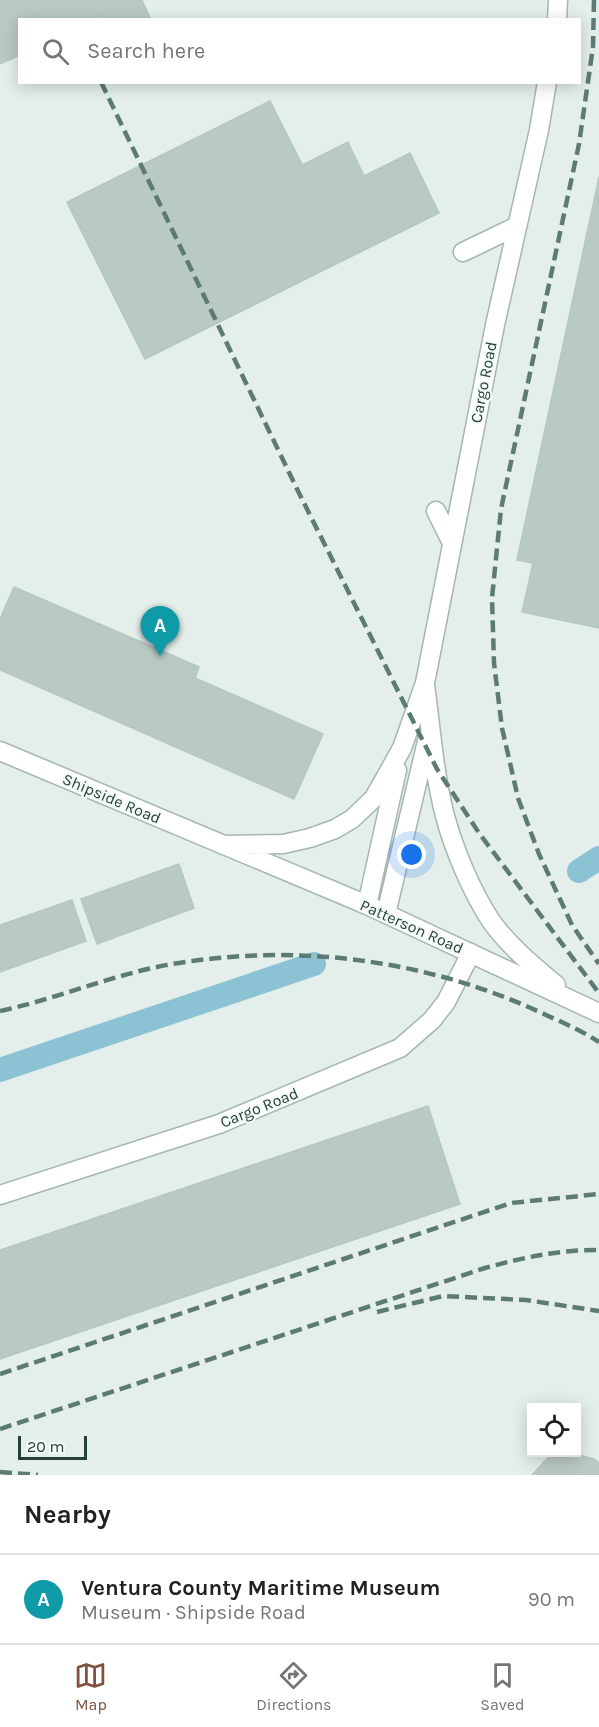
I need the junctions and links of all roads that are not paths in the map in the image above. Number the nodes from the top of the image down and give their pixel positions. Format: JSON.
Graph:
{"nodes":[{"id":1,"x":547,"y":84,"type":"edge"},
{"id":2,"x":517,"y":226,"type":"junction"},
{"id":3,"x":464,"y":252,"type":"dead end"},
{"id":4,"x":436,"y":511,"type":"dead end"},
{"id":5,"x":452,"y":543,"type":"junction"},
{"id":6,"x":425,"y":684,"type":"junction"},
{"id":7,"x":431,"y":725,"type":"junction"},
{"id":8,"x":402,"y":748,"type":"junction"},
{"id":9,"x":0,"y":751,"type":"edge"},
{"id":10,"x":223,"y":845,"type":"junction"},
{"id":11,"x":367,"y":905,"type":"junction"},
{"id":12,"x":386,"y":914,"type":"junction"},
{"id":13,"x":471,"y":953,"type":"junction"},
{"id":14,"x":576,"y":1003,"type":"junction"},
{"id":15,"x":599,"y":1012,"type":"edge"},
{"id":16,"x":0,"y":1195,"type":"edge"}],
"edges":[{"from":1,"to":2,"type":"street","name":"Cargo Road"},
{"from":2,"to":3,"type":"street"},
{"from":2,"to":5,"type":"street","name":"Cargo Road"},
{"from":4,"to":5,"type":"street"},
{"from":5,"to":6,"type":"street","name":"Cargo Road"},
{"from":6,"to":7,"type":"street","name":"Cargo Road"},
{"from":6,"to":8,"type":"street","name":"Cargo Road"},
{"from":7,"to":12,"type":"street"},
{"from":7,"to":14,"type":"street","name":"Cargo Road"},
{"from":8,"to":10,"type":"street","name":"Cargo Road"},
{"from":8,"to":11,"type":"street"},
{"from":9,"to":10,"type":"street","name":"Shipside Road"},
{"from":10,"to":11,"type":"street","name":"Patterson Road"},
{"from":11,"to":12,"type":"street","name":"Patterson Road"},
{"from":12,"to":13,"type":"street","name":"Patterson Road"},
{"from":13,"to":14,"type":"street","name":"Patterson Road"},
{"from":13,"to":16,"type":"street","name":"Cargo Road"},
{"from":14,"to":15,"type":"street","name":"Patterson Road"}]}
